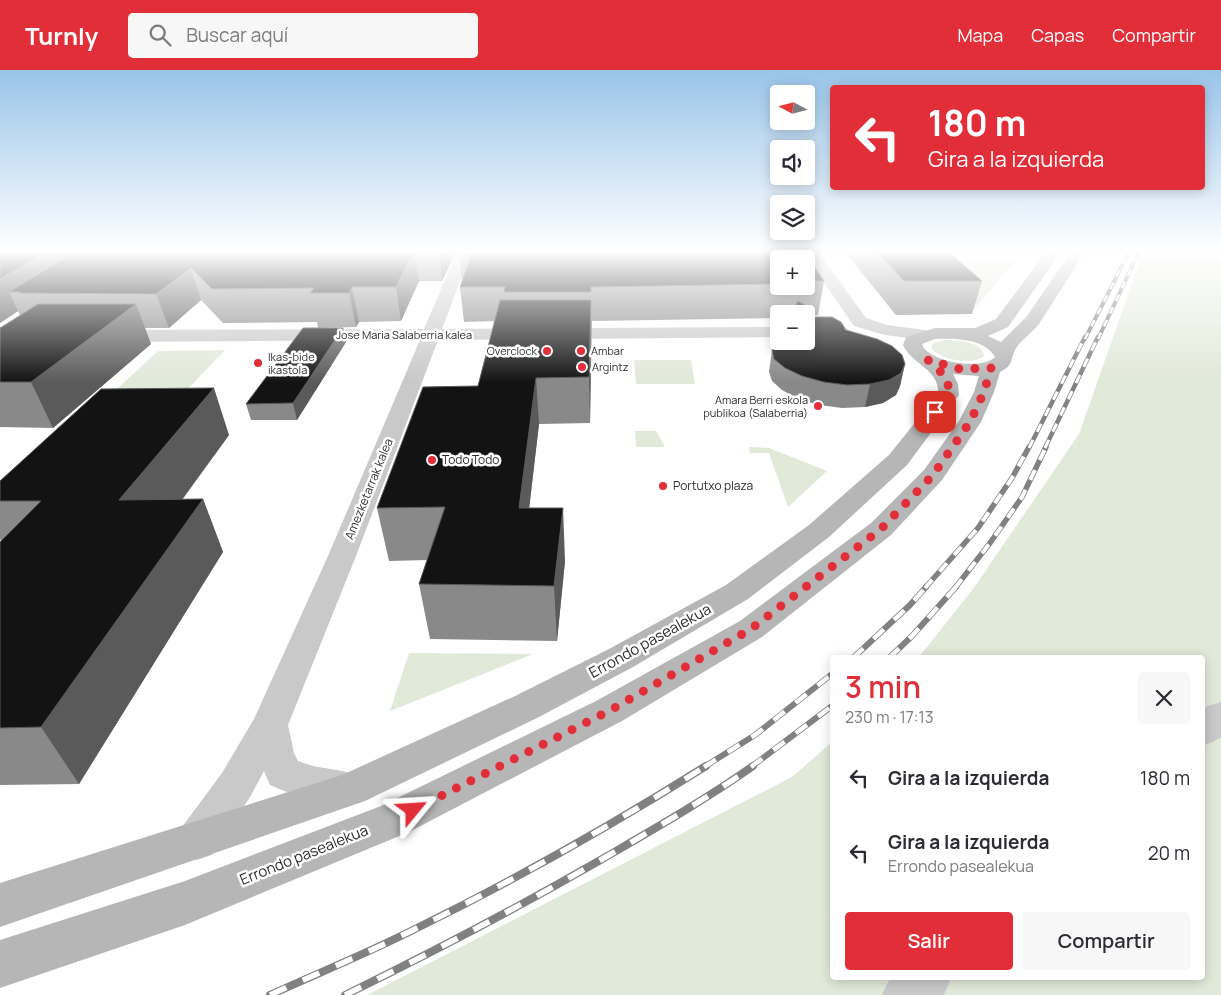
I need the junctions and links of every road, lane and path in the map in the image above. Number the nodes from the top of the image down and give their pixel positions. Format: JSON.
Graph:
{"nodes":[{"id":1,"x":447,"y":295,"type":"edge"},
{"id":2,"x":833,"y":295,"type":"edge"},
{"id":3,"x":1022,"y":295,"type":"edge"},
{"id":4,"x":1049,"y":295,"type":"edge"},
{"id":5,"x":770,"y":332,"type":"edge"},
{"id":6,"x":431,"y":334,"type":"junction"},
{"id":7,"x":965,"y":335,"type":"junction"},
{"id":8,"x":98,"y":336,"type":"edge"},
{"id":9,"x":925,"y":350,"type":"junction"},
{"id":10,"x":998,"y":362,"type":"junction"},
{"id":11,"x":1221,"y":716,"type":"edge"},
{"id":12,"x":270,"y":725,"type":"junction"},
{"id":13,"x":1205,"y":729,"type":"edge"},
{"id":14,"x":351,"y":789,"type":"junction"},
{"id":15,"x":197,"y":841,"type":"junction"},
{"id":16,"x":0,"y":904,"type":"edge"},
{"id":17,"x":0,"y":964,"type":"edge"},
{"id":18,"x":925,"y":980,"type":"edge"},
{"id":19,"x":908,"y":995,"type":"edge"}],
"edges":[{"from":1,"to":6,"type":"street","name":"Amezketarrak kalea"},
{"from":2,"to":9,"type":"street"},
{"from":3,"to":7,"type":"main road"},
{"from":4,"to":10,"type":"main road","name":"Errondo pasealekua"},
{"from":5,"to":6,"type":"street","name":"Jose Maria Salaberria kalea"},
{"from":6,"to":8,"type":"street","name":"Jose Maria Salaberria kalea"},
{"from":6,"to":12,"type":"street","name":"Amezketarrak kalea"},
{"from":7,"to":9,"type":"main road"},
{"from":7,"to":10,"type":"main road"},
{"from":9,"to":10,"type":"main road"},
{"from":9,"to":14,"type":"main road","name":"Errondo pasealekua"},
{"from":10,"to":17,"type":"main road","name":"Errondo pasealekua"},
{"from":11,"to":13,"type":"street"},
{"from":12,"to":14,"type":"street"},
{"from":12,"to":15,"type":"street","name":"Amezketarrak kalea"},
{"from":14,"to":15,"type":"main road","name":"Errondo pasealekua"},
{"from":15,"to":16,"type":"main road","name":"Errondo pasealekua"},
{"from":18,"to":19,"type":"street"}]}
